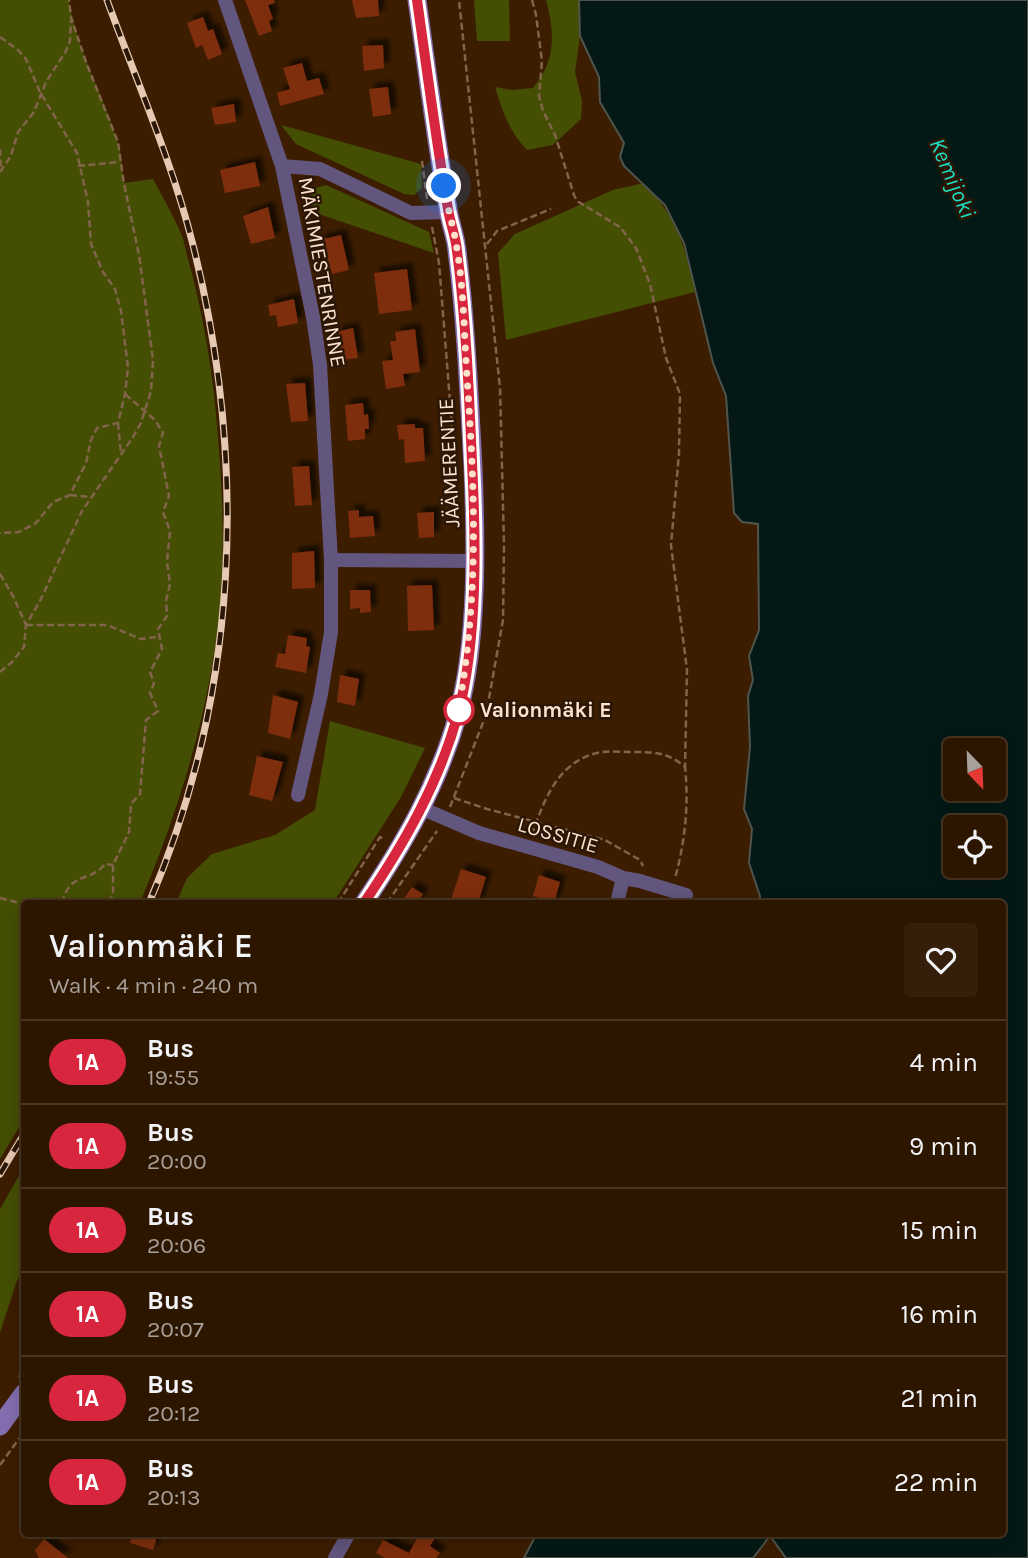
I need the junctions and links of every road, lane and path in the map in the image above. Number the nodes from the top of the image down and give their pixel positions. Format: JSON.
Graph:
{"nodes":[{"id":1,"x":69,"y":0,"type":"edge"},
{"id":2,"x":225,"y":0,"type":"edge"},
{"id":3,"x":416,"y":0,"type":"edge"},
{"id":4,"x":532,"y":0,"type":"edge"},
{"id":5,"x":71,"y":17,"type":"junction"},
{"id":6,"x":0,"y":37,"type":"edge"},
{"id":7,"x":40,"y":92,"type":"junction"},
{"id":8,"x":0,"y":149,"type":"edge"},
{"id":9,"x":421,"y":159,"type":"dead end"},
{"id":10,"x":121,"y":162,"type":"junction"},
{"id":11,"x":78,"y":166,"type":"junction"},
{"id":12,"x":282,"y":166,"type":"junction"},
{"id":13,"x":0,"y":172,"type":"edge"},
{"id":14,"x":551,"y":209,"type":"dead end"},
{"id":15,"x":439,"y":213,"type":"junction"},
{"id":16,"x":487,"y":244,"type":"dead end"},
{"id":17,"x":125,"y":394,"type":"junction"},
{"id":18,"x":144,"y":410,"type":"junction"},
{"id":19,"x":118,"y":423,"type":"junction"},
{"id":20,"x":453,"y":438,"type":"dead end"},
{"id":21,"x":121,"y":455,"type":"junction"},
{"id":22,"x":70,"y":495,"type":"junction"},
{"id":23,"x":91,"y":497,"type":"junction"},
{"id":24,"x":0,"y":533,"type":"edge"},
{"id":25,"x":331,"y":560,"type":"junction"},
{"id":26,"x":475,"y":561,"type":"junction"},
{"id":27,"x":0,"y":574,"type":"edge"},
{"id":28,"x":26,"y":625,"type":"junction"},
{"id":29,"x":158,"y":637,"type":"junction"},
{"id":30,"x":0,"y":672,"type":"edge"},
{"id":31,"x":685,"y":767,"type":"junction"},
{"id":32,"x":298,"y":795,"type":"dead end"},
{"id":33,"x":454,"y":798,"type":"dead end"},
{"id":34,"x":421,"y":808,"type":"junction"},
{"id":35,"x":536,"y":822,"type":"junction"},
{"id":36,"x":438,"y":829,"type":"dead end"},
{"id":37,"x":527,"y":848,"type":"junction"},
{"id":38,"x":113,"y":864,"type":"junction"},
{"id":39,"x":623,"y":878,"type":"junction"},
{"id":40,"x":640,"y":881,"type":"junction"},
{"id":41,"x":679,"y":892,"type":"joint"},
{"id":42,"x":0,"y":898,"type":"edge"},
{"id":43,"x":63,"y":900,"type":"edge"},
{"id":44,"x":110,"y":900,"type":"edge"},
{"id":45,"x":366,"y":900,"type":"edge"},
{"id":46,"x":389,"y":900,"type":"edge"},
{"id":47,"x":618,"y":900,"type":"edge"},
{"id":48,"x":21,"y":903,"type":"edge"},
{"id":49,"x":21,"y":1387,"type":"edge"},
{"id":50,"x":0,"y":1426,"type":"edge"},
{"id":51,"x":21,"y":1436,"type":"edge"},
{"id":52,"x":0,"y":1465,"type":"edge"},
{"id":53,"x":347,"y":1537,"type":"edge"},
{"id":54,"x":335,"y":1558,"type":"edge"}],
"edges":[{"from":1,"to":5,"type":"path"},
{"from":2,"to":12,"type":"street","name":"MÄKIMIESTENRINNE"},
{"from":3,"to":15,"type":"main road","name":"JÄÄMERENTIE"},
{"from":4,"to":31,"type":"path"},
{"from":5,"to":7,"type":"path"},
{"from":5,"to":10,"type":"path"},
{"from":6,"to":7,"type":"path"},
{"from":7,"to":11,"type":"path"},
{"from":7,"to":13,"type":"path"},
{"from":8,"to":13,"type":"path"},
{"from":9,"to":15,"type":"path"},
{"from":10,"to":11,"type":"path"},
{"from":10,"to":18,"type":"path"},
{"from":11,"to":17,"type":"path"},
{"from":12,"to":15,"type":"street"},
{"from":12,"to":25,"type":"street","name":"MÄKIMIESTENRINNE"},
{"from":14,"to":16,"type":"path"},
{"from":15,"to":20,"type":"path"},
{"from":15,"to":26,"type":"main road","name":"JÄÄMERENTIE"},
{"from":17,"to":18,"type":"path"},
{"from":17,"to":19,"type":"path"},
{"from":18,"to":21,"type":"path"},
{"from":18,"to":29,"type":"path"},
{"from":19,"to":21,"type":"path"},
{"from":19,"to":22,"type":"path"},
{"from":21,"to":23,"type":"path"},
{"from":22,"to":23,"type":"path"},
{"from":22,"to":24,"type":"path"},
{"from":23,"to":28,"type":"path"},
{"from":25,"to":26,"type":"street"},
{"from":25,"to":32,"type":"street","name":"MÄKIMIESTENRINNE"},
{"from":26,"to":34,"type":"main road","name":"JÄÄMERENTIE"},
{"from":27,"to":28,"type":"path"},
{"from":28,"to":29,"type":"path"},
{"from":28,"to":30,"type":"path"},
{"from":29,"to":38,"type":"path"},
{"from":31,"to":35,"type":"path"},
{"from":31,"to":41,"type":"path"},
{"from":33,"to":35,"type":"path"},
{"from":34,"to":37,"type":"street","name":"LOSSITIE"},
{"from":34,"to":45,"type":"main road","name":"JÄÄMERENTIE"},
{"from":35,"to":37,"type":"path"},
{"from":35,"to":40,"type":"path"},
{"from":36,"to":46,"type":"path"},
{"from":37,"to":39,"type":"street","name":"LOSSITIE"},
{"from":38,"to":43,"type":"path"},
{"from":38,"to":44,"type":"path"},
{"from":39,"to":40,"type":"street","name":"LOSSITIE"},
{"from":39,"to":47,"type":"street"},
{"from":40,"to":41,"type":"street","name":"LOSSITIE"},
{"from":42,"to":48,"type":"path"},
{"from":49,"to":50,"type":"main road"},
{"from":51,"to":52,"type":"path"},
{"from":53,"to":54,"type":"street"}]}
